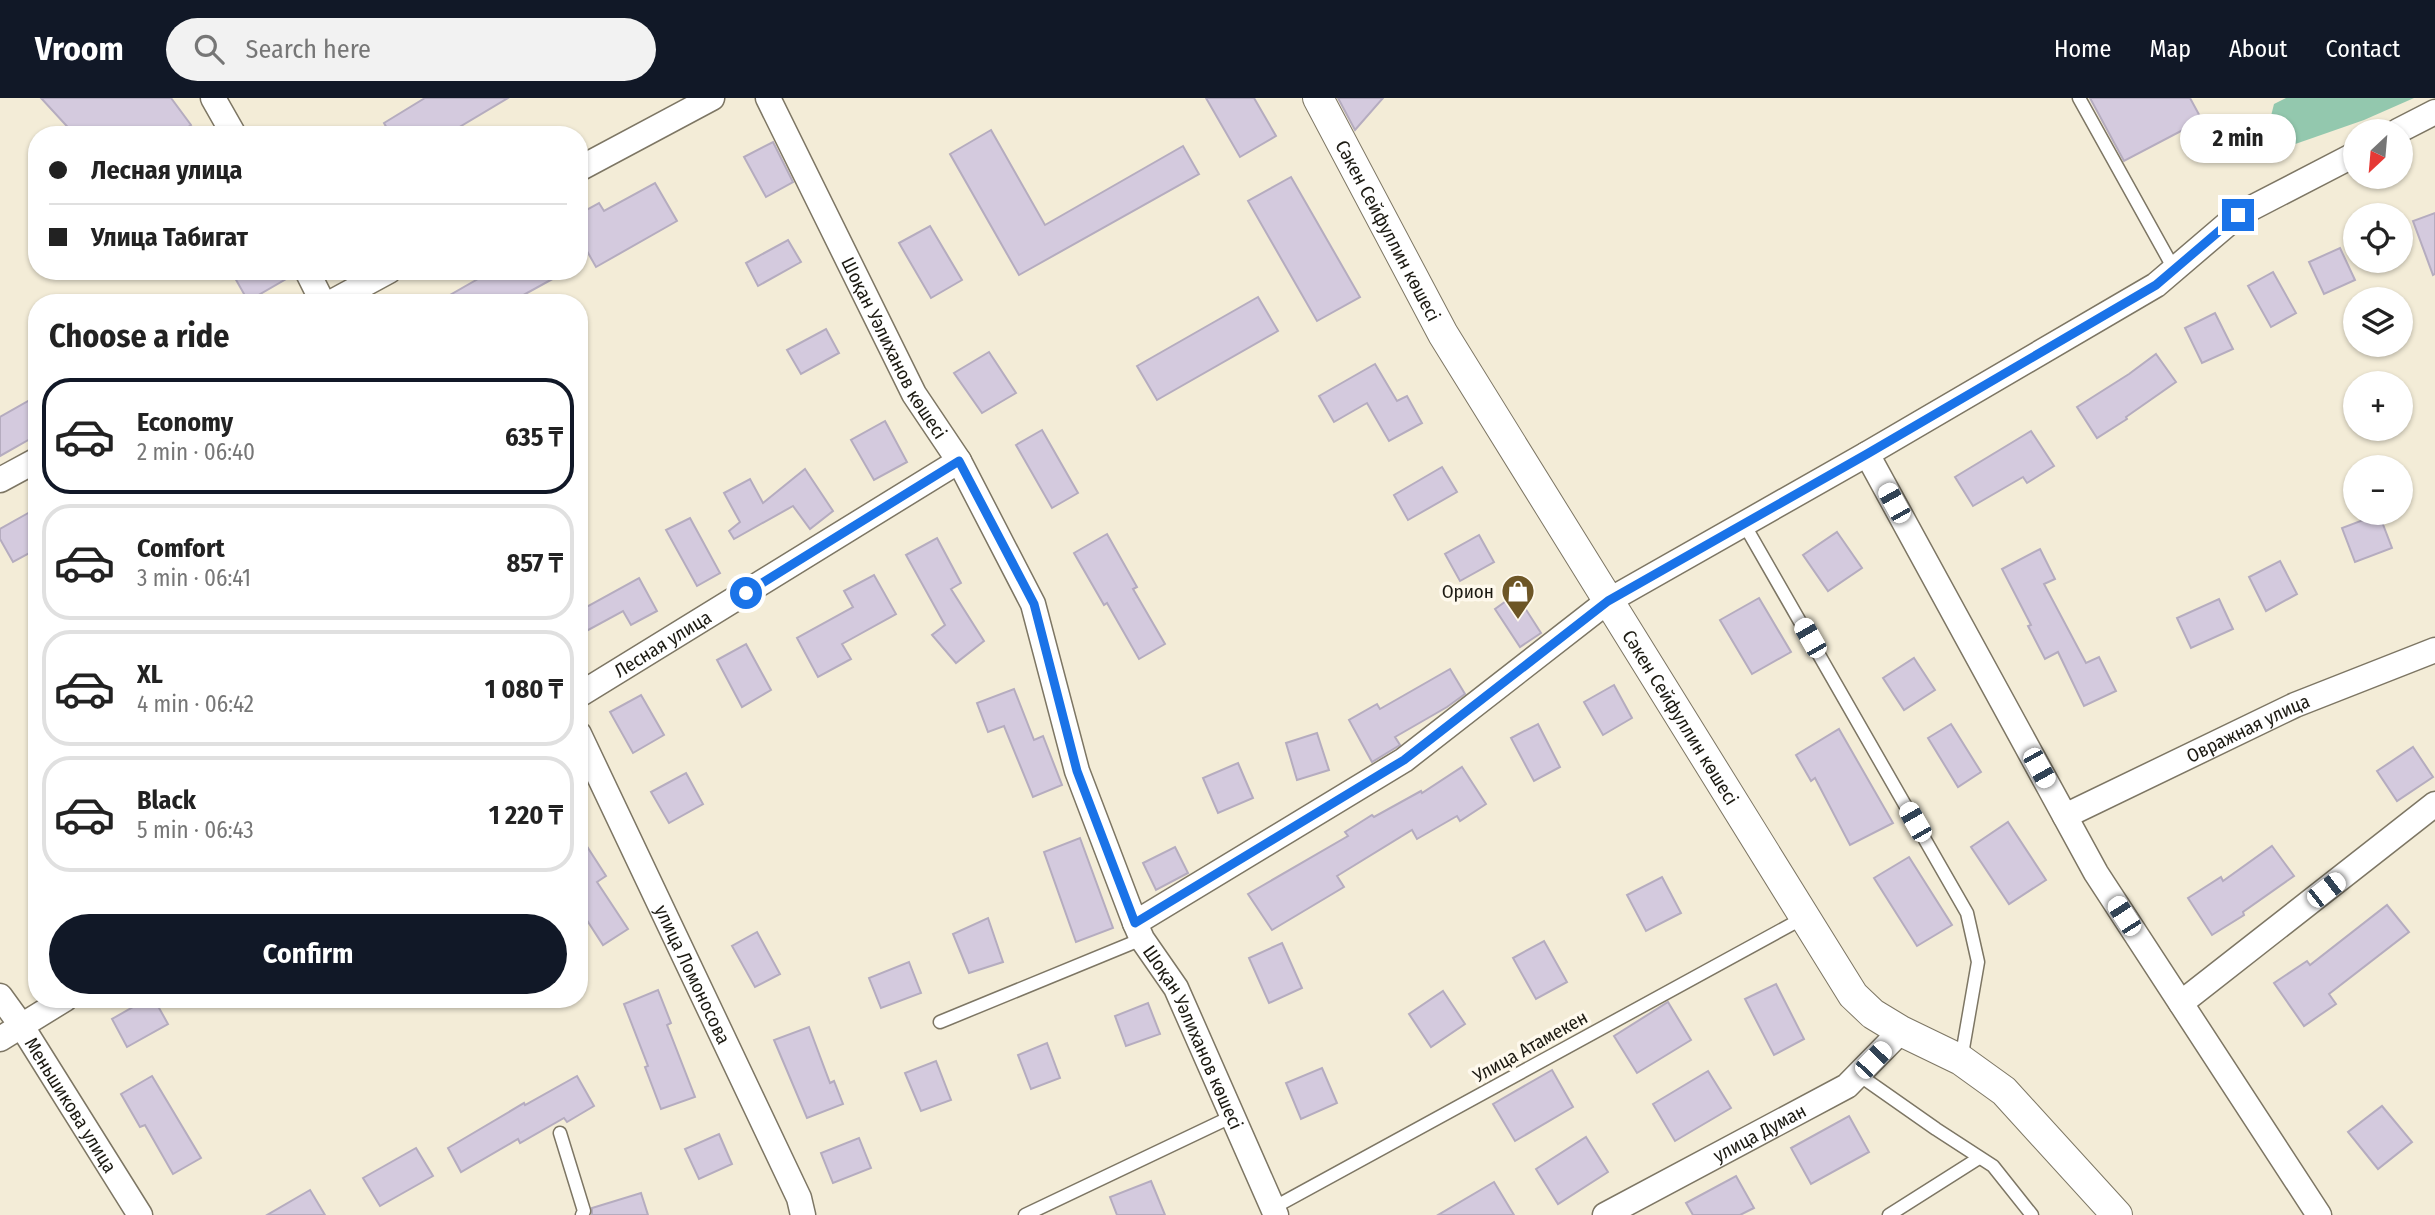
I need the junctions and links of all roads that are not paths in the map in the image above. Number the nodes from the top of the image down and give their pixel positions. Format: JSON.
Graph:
{"nodes":[{"id":1,"x":213,"y":98,"type":"edge"},
{"id":2,"x":712,"y":98,"type":"edge"},
{"id":3,"x":768,"y":98,"type":"edge"},
{"id":4,"x":1318,"y":98,"type":"edge"},
{"id":5,"x":2079,"y":98,"type":"edge"},
{"id":6,"x":2435,"y":112,"type":"edge"},
{"id":7,"x":2413,"y":123,"type":"edge"},
{"id":8,"x":229,"y":126,"type":"edge"},
{"id":9,"x":2343,"y":161,"type":"edge"},
{"id":10,"x":588,"y":164,"type":"edge"},
{"id":11,"x":2174,"y":269,"type":"junction"},
{"id":12,"x":372,"y":280,"type":"edge"},
{"id":13,"x":347,"y":294,"type":"edge"},
{"id":14,"x":1867,"y":454,"type":"junction"},
{"id":15,"x":959,"y":461,"type":"junction"},
{"id":16,"x":28,"y":465,"type":"edge"},
{"id":17,"x":0,"y":480,"type":"edge"},
{"id":18,"x":1744,"y":524,"type":"junction"},
{"id":19,"x":1608,"y":601,"type":"junction"},
{"id":20,"x":2435,"y":650,"type":"edge"},
{"id":21,"x":588,"y":689,"type":"edge"},
{"id":22,"x":588,"y":753,"type":"edge"},
{"id":23,"x":2435,"y":804,"type":"edge"},
{"id":24,"x":2065,"y":816,"type":"junction"},
{"id":25,"x":1805,"y":917,"type":"junction"},
{"id":26,"x":1138,"y":931,"type":"junction"},
{"id":27,"x":0,"y":996,"type":"edge"},
{"id":28,"x":2181,"y":1003,"type":"junction"},
{"id":29,"x":50,"y":1008,"type":"edge"},
{"id":30,"x":940,"y":1022,"type":"dead end"},
{"id":31,"x":21,"y":1025,"type":"junction"},
{"id":32,"x":1901,"y":1031,"type":"junction"},
{"id":33,"x":0,"y":1040,"type":"edge"},
{"id":34,"x":1961,"y":1060,"type":"junction"},
{"id":35,"x":1859,"y":1075,"type":"junction"},
{"id":36,"x":1233,"y":1116,"type":"junction"},
{"id":37,"x":560,"y":1133,"type":"dead end"},
{"id":38,"x":1979,"y":1158,"type":"junction"},
{"id":39,"x":2107,"y":1209,"type":"edge"},
{"id":40,"x":1275,"y":1212,"type":"edge"},
{"id":41,"x":140,"y":1215,"type":"edge"},
{"id":42,"x":582,"y":1215,"type":"edge"},
{"id":43,"x":803,"y":1215,"type":"edge"},
{"id":44,"x":1025,"y":1215,"type":"edge"},
{"id":45,"x":1605,"y":1215,"type":"edge"},
{"id":46,"x":1889,"y":1215,"type":"edge"},
{"id":47,"x":2032,"y":1215,"type":"edge"},
{"id":48,"x":2319,"y":1215,"type":"edge"}],
"edges":[{"from":1,"to":8,"type":"street"},
{"from":2,"to":10,"type":"street"},
{"from":3,"to":15,"type":"street","name":"Шоқан Уәлиханов көшесі"},
{"from":4,"to":19,"type":"street","name":"Сәкен Сейфуллин көшесі"},
{"from":5,"to":11,"type":"lane"},
{"from":6,"to":7,"type":"street"},
{"from":9,"to":11,"type":"street"},
{"from":11,"to":14,"type":"street"},
{"from":12,"to":13,"type":"street"},
{"from":14,"to":18,"type":"street"},
{"from":14,"to":24,"type":"street"},
{"from":15,"to":21,"type":"street","name":"Лесная улица"},
{"from":15,"to":26,"type":"street","name":"Шоқан Уәлиханов көшесі"},
{"from":16,"to":17,"type":"street"},
{"from":18,"to":19,"type":"street"},
{"from":18,"to":34,"type":"lane"},
{"from":19,"to":25,"type":"street","name":"Сәкен Сейфуллин көшесі"},
{"from":19,"to":26,"type":"street"},
{"from":20,"to":24,"type":"street","name":"Овражная улица"},
{"from":22,"to":43,"type":"street","name":"улица Ломоносова"},
{"from":23,"to":28,"type":"street"},
{"from":24,"to":28,"type":"street"},
{"from":25,"to":32,"type":"street","name":"Сәкен Сейфуллин көшесі"},
{"from":25,"to":40,"type":"lane","name":"Улица Атамекен"},
{"from":26,"to":30,"type":"lane"},
{"from":26,"to":36,"type":"street","name":"Шоқан Уәлиханов көшесі"},
{"from":27,"to":31,"type":"street","name":"Меньшикова улица"},
{"from":28,"to":48,"type":"street"},
{"from":29,"to":31,"type":"street"},
{"from":31,"to":33,"type":"street"},
{"from":31,"to":41,"type":"street","name":"Меньшикова улица"},
{"from":32,"to":34,"type":"street","name":"Сәкен Сейфуллин көшесі"},
{"from":32,"to":35,"type":"street","name":"улица Думан"},
{"from":34,"to":39,"type":"street","name":"Сәкен Сейфуллин көшесі"},
{"from":35,"to":38,"type":"lane"},
{"from":35,"to":45,"type":"street","name":"улица Думан"},
{"from":36,"to":40,"type":"street","name":"Шоқан Уәлиханов көшесі"},
{"from":36,"to":44,"type":"lane"},
{"from":37,"to":42,"type":"lane"},
{"from":38,"to":46,"type":"lane"},
{"from":38,"to":47,"type":"lane"}]}
